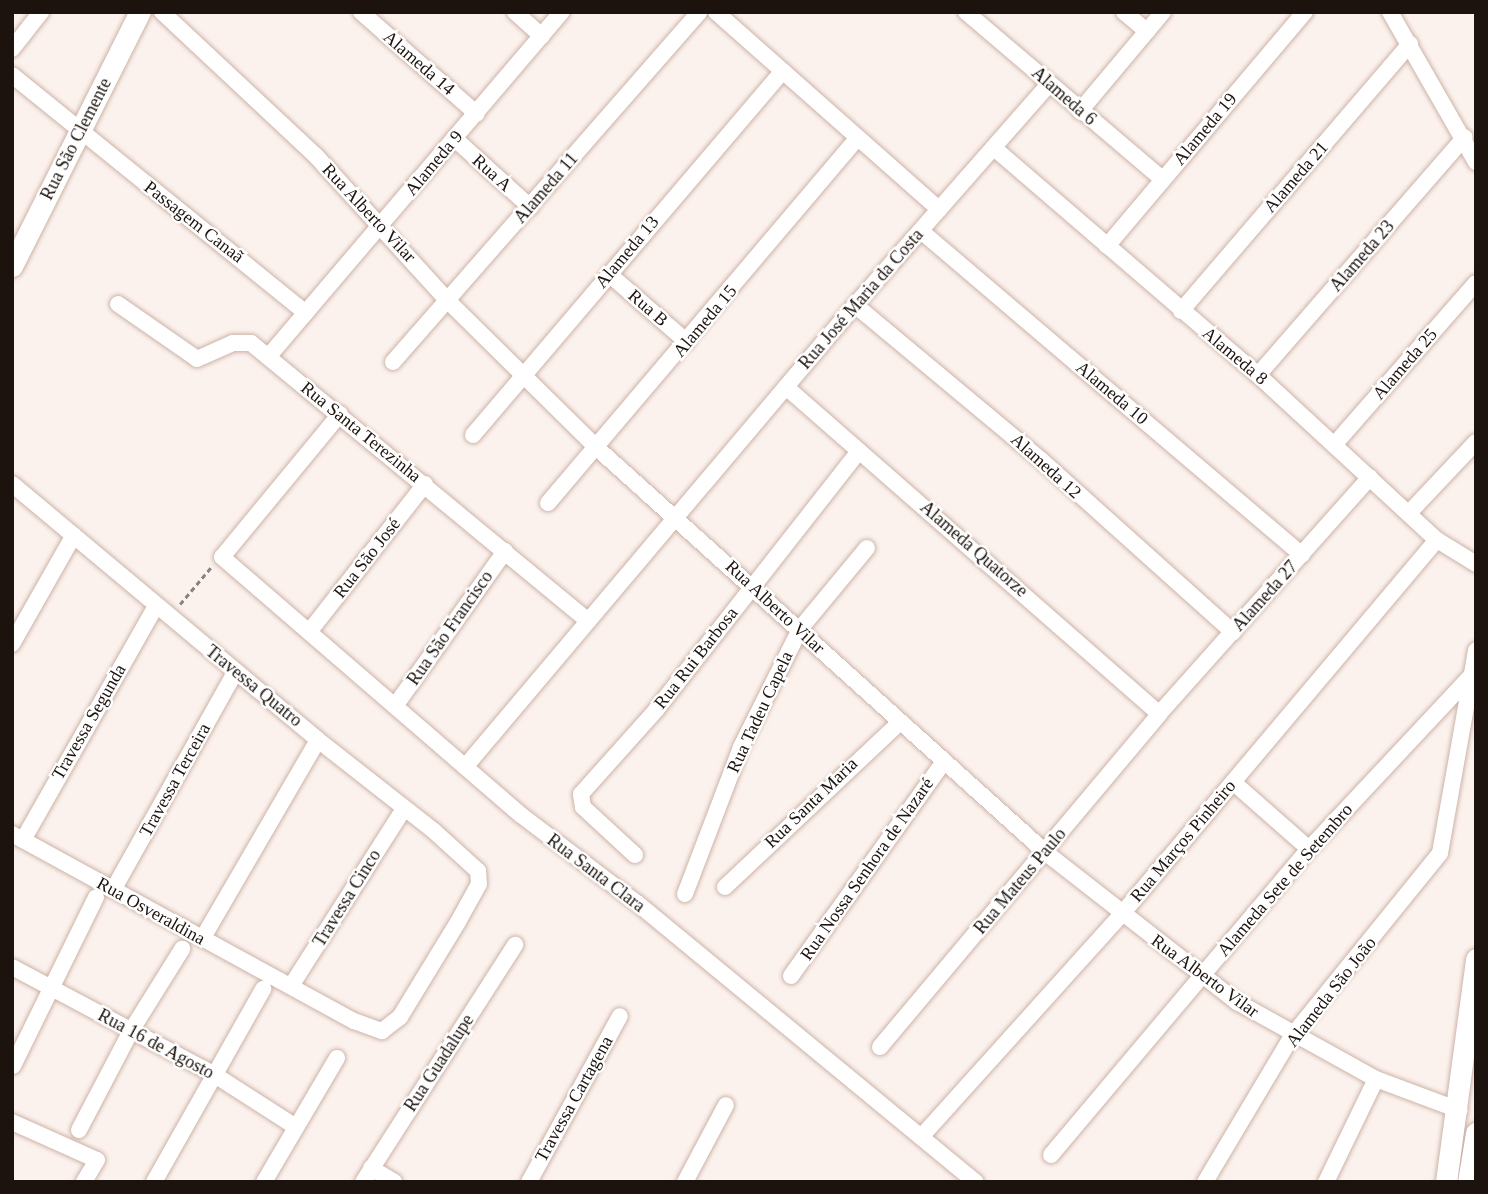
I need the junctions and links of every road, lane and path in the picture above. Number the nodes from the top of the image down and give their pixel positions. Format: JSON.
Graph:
{"nodes":[{"id":1,"x":41,"y":12,"type":"edge"},
{"id":2,"x":140,"y":12,"type":"edge"},
{"id":3,"x":162,"y":12,"type":"edge"},
{"id":4,"x":361,"y":12,"type":"edge"},
{"id":5,"x":515,"y":12,"type":"edge"},
{"id":6,"x":562,"y":12,"type":"edge"},
{"id":7,"x":699,"y":12,"type":"edge"},
{"id":8,"x":716,"y":12,"type":"edge"},
{"id":9,"x":966,"y":12,"type":"edge"},
{"id":10,"x":1124,"y":12,"type":"edge"},
{"id":11,"x":1164,"y":12,"type":"edge"},
{"id":12,"x":1305,"y":12,"type":"edge"},
{"id":13,"x":1390,"y":12,"type":"edge"},
{"id":14,"x":1146,"y":32,"type":"junction"},
{"id":15,"x":542,"y":36,"type":"junction"},
{"id":16,"x":1410,"y":44,"type":"junction"},
{"id":17,"x":12,"y":49,"type":"edge"},
{"id":18,"x":783,"y":71,"type":"junction"},
{"id":19,"x":12,"y":75,"type":"edge"},
{"id":20,"x":1049,"y":84,"type":"junction"},
{"id":21,"x":1080,"y":111,"type":"junction"},
{"id":22,"x":477,"y":114,"type":"junction"},
{"id":23,"x":80,"y":134,"type":"junction"},
{"id":24,"x":454,"y":138,"type":"junction"},
{"id":25,"x":858,"y":138,"type":"junction"},
{"id":26,"x":1465,"y":138,"type":"junction"},
{"id":27,"x":994,"y":148,"type":"junction"},
{"id":28,"x":1476,"y":162,"type":"edge"},
{"id":29,"x":1162,"y":179,"type":"junction"},
{"id":30,"x":530,"y":207,"type":"junction"},
{"id":31,"x":939,"y":209,"type":"junction"},
{"id":32,"x":382,"y":225,"type":"junction"},
{"id":33,"x":921,"y":231,"type":"junction"},
{"id":34,"x":1107,"y":246,"type":"junction"},
{"id":35,"x":12,"y":266,"type":"edge"},
{"id":36,"x":609,"y":274,"type":"junction"},
{"id":37,"x":1476,"y":283,"type":"edge"},
{"id":38,"x":446,"y":299,"type":"junction"},
{"id":39,"x":118,"y":304,"type":"dead end"},
{"id":40,"x":855,"y":304,"type":"junction"},
{"id":41,"x":1181,"y":311,"type":"junction"},
{"id":42,"x":306,"y":313,"type":"junction"},
{"id":43,"x":687,"y":342,"type":"junction"},
{"id":44,"x":268,"y":357,"type":"junction"},
{"id":45,"x":393,"y":362,"type":"dead end"},
{"id":46,"x":1258,"y":375,"type":"junction"},
{"id":47,"x":524,"y":377,"type":"junction"},
{"id":48,"x":786,"y":387,"type":"junction"},
{"id":49,"x":340,"y":414,"type":"junction"},
{"id":50,"x":473,"y":435,"type":"dead end"},
{"id":51,"x":1476,"y":442,"type":"edge"},
{"id":52,"x":1335,"y":445,"type":"junction"},
{"id":53,"x":597,"y":448,"type":"junction"},
{"id":54,"x":859,"y":451,"type":"junction"},
{"id":55,"x":1370,"y":477,"type":"junction"},
{"id":56,"x":12,"y":484,"type":"edge"},
{"id":57,"x":425,"y":484,"type":"junction"},
{"id":58,"x":548,"y":503,"type":"dead end"},
{"id":59,"x":1410,"y":512,"type":"junction"},
{"id":60,"x":675,"y":516,"type":"junction"},
{"id":61,"x":74,"y":535,"type":"junction"},
{"id":62,"x":1437,"y":540,"type":"junction"},
{"id":63,"x":867,"y":548,"type":"dead end"},
{"id":64,"x":505,"y":551,"type":"junction"},
{"id":65,"x":1303,"y":555,"type":"junction"},
{"id":66,"x":222,"y":557,"type":"junction"},
{"id":67,"x":1476,"y":564,"type":"edge"},
{"id":68,"x":752,"y":585,"type":"junction"},
{"id":69,"x":156,"y":606,"type":"junction"},
{"id":70,"x":170,"y":617,"type":"junction"},
{"id":71,"x":588,"y":621,"type":"junction"},
{"id":72,"x":800,"y":629,"type":"junction"},
{"id":73,"x":309,"y":632,"type":"junction"},
{"id":74,"x":1233,"y":632,"type":"junction"},
{"id":75,"x":12,"y":644,"type":"edge"},
{"id":76,"x":1476,"y":650,"type":"edge"},
{"id":77,"x":236,"y":671,"type":"junction"},
{"id":78,"x":1472,"y":675,"type":"junction"},
{"id":79,"x":395,"y":706,"type":"junction"},
{"id":80,"x":1159,"y":714,"type":"junction"},
{"id":81,"x":900,"y":722,"type":"junction"},
{"id":82,"x":318,"y":740,"type":"junction"},
{"id":83,"x":943,"y":763,"type":"junction"},
{"id":84,"x":465,"y":767,"type":"junction"},
{"id":85,"x":1233,"y":782,"type":"junction"},
{"id":86,"x":403,"y":810,"type":"junction"},
{"id":87,"x":18,"y":837,"type":"edge"},
{"id":88,"x":1309,"y":849,"type":"junction"},
{"id":89,"x":1045,"y":852,"type":"junction"},
{"id":90,"x":635,"y":855,"type":"dead end"},
{"id":91,"x":725,"y":887,"type":"dead end"},
{"id":92,"x":113,"y":890,"type":"junction"},
{"id":93,"x":685,"y":894,"type":"dead end"},
{"id":94,"x":96,"y":897,"type":"dead end"},
{"id":95,"x":1121,"y":915,"type":"junction"},
{"id":96,"x":202,"y":939,"type":"junction"},
{"id":97,"x":515,"y":945,"type":"dead end"},
{"id":98,"x":183,"y":949,"type":"dead end"},
{"id":99,"x":1476,"y":960,"type":"edge"},
{"id":100,"x":12,"y":967,"type":"edge"},
{"id":101,"x":1201,"y":975,"type":"junction"},
{"id":102,"x":791,"y":976,"type":"dead end"},
{"id":103,"x":291,"y":986,"type":"junction"},
{"id":104,"x":51,"y":988,"type":"junction"},
{"id":105,"x":263,"y":989,"type":"dead end"},
{"id":106,"x":620,"y":1016,"type":"dead end"},
{"id":107,"x":131,"y":1031,"type":"junction"},
{"id":108,"x":1292,"y":1036,"type":"junction"},
{"id":109,"x":880,"y":1047,"type":"dead end"},
{"id":110,"x":337,"y":1058,"type":"dead end"},
{"id":111,"x":13,"y":1066,"type":"edge"},
{"id":112,"x":215,"y":1075,"type":"junction"},
{"id":113,"x":1376,"y":1079,"type":"junction"},
{"id":114,"x":726,"y":1105,"type":"dead end"},
{"id":115,"x":1459,"y":1110,"type":"junction"},
{"id":116,"x":12,"y":1122,"type":"edge"},
{"id":117,"x":296,"y":1127,"type":"junction"},
{"id":118,"x":79,"y":1130,"type":"dead end"},
{"id":119,"x":1476,"y":1133,"type":"edge"},
{"id":120,"x":922,"y":1138,"type":"junction"},
{"id":121,"x":1051,"y":1154,"type":"dead end"},
{"id":122,"x":367,"y":1175,"type":"edge"},
{"id":123,"x":84,"y":1182,"type":"edge"},
{"id":124,"x":154,"y":1182,"type":"edge"},
{"id":125,"x":264,"y":1182,"type":"edge"},
{"id":126,"x":394,"y":1182,"type":"edge"},
{"id":127,"x":529,"y":1182,"type":"edge"},
{"id":128,"x":685,"y":1182,"type":"edge"},
{"id":129,"x":976,"y":1182,"type":"edge"},
{"id":130,"x":1205,"y":1182,"type":"edge"},
{"id":131,"x":1326,"y":1182,"type":"edge"},
{"id":132,"x":1447,"y":1182,"type":"edge"},
{"id":133,"x":1468,"y":1182,"type":"edge"}],
"edges":[{"from":1,"to":17,"type":"street"},
{"from":2,"to":23,"type":"main road","name":"Rua São Clemente"},
{"from":3,"to":32,"type":"street","name":"Rua Alberto Vilar"},
{"from":4,"to":22,"type":"street","name":"Alameda 14"},
{"from":5,"to":15,"type":"street"},
{"from":6,"to":15,"type":"street","name":"Alameda 9"},
{"from":7,"to":30,"type":"street","name":"Alameda 11"},
{"from":8,"to":18,"type":"street"},
{"from":9,"to":20,"type":"street","name":"Alameda 6"},
{"from":10,"to":14,"type":"street"},
{"from":11,"to":14,"type":"street"},
{"from":12,"to":29,"type":"street","name":"Alameda 19"},
{"from":13,"to":16,"type":"street"},
{"from":14,"to":21,"type":"street"},
{"from":15,"to":22,"type":"street","name":"Alameda 9"},
{"from":16,"to":26,"type":"street"},
{"from":16,"to":41,"type":"street","name":"Alameda 21"},
{"from":18,"to":25,"type":"street"},
{"from":18,"to":36,"type":"street","name":"Alameda 13"},
{"from":19,"to":23,"type":"street","name":"Passagem Canaã"},
{"from":20,"to":21,"type":"street","name":"Alameda 6"},
{"from":20,"to":27,"type":"street","name":"Rua José Maria da Costa"},
{"from":21,"to":29,"type":"street","name":"Alameda 6"},
{"from":22,"to":24,"type":"street","name":"Alameda 9"},
{"from":23,"to":35,"type":"main road","name":"Rua São Clemente"},
{"from":23,"to":42,"type":"street","name":"Passagem Canaã"},
{"from":24,"to":30,"type":"street","name":"Rua A"},
{"from":24,"to":32,"type":"street","name":"Alameda 9"},
{"from":25,"to":31,"type":"street"},
{"from":25,"to":43,"type":"street","name":"Alameda 15"},
{"from":26,"to":28,"type":"street"},
{"from":26,"to":46,"type":"street","name":"Alameda 23"},
{"from":27,"to":31,"type":"street","name":"Rua José Maria da Costa"},
{"from":27,"to":34,"type":"street","name":"Alameda 8"},
{"from":29,"to":34,"type":"street","name":"Alameda 19"},
{"from":30,"to":38,"type":"street","name":"Alameda 11"},
{"from":31,"to":33,"type":"street","name":"Rua José Maria da Costa"},
{"from":32,"to":38,"type":"street","name":"Rua Alberto Vilar"},
{"from":32,"to":42,"type":"street","name":"Alameda 9"},
{"from":33,"to":40,"type":"street","name":"Rua José Maria da Costa"},
{"from":33,"to":65,"type":"street","name":"Alameda 10"},
{"from":34,"to":41,"type":"street","name":"Alameda 8"},
{"from":36,"to":43,"type":"street","name":"Rua B"},
{"from":36,"to":47,"type":"street","name":"Alameda 13"},
{"from":37,"to":52,"type":"street","name":"Alameda 25"},
{"from":38,"to":45,"type":"street","name":"Alameda 11"},
{"from":38,"to":47,"type":"street","name":"Rua Alberto Vilar"},
{"from":39,"to":44,"type":"street","name":"Rua Santa Terezinha"},
{"from":40,"to":48,"type":"street","name":"Rua José Maria da Costa"},
{"from":40,"to":74,"type":"street","name":"Alameda 12"},
{"from":41,"to":46,"type":"street","name":"Alameda 8"},
{"from":42,"to":44,"type":"street","name":"Alameda 9"},
{"from":43,"to":53,"type":"street","name":"Alameda 15"},
{"from":44,"to":49,"type":"street","name":"Rua Santa Terezinha"},
{"from":46,"to":52,"type":"street","name":"Alameda 8"},
{"from":47,"to":50,"type":"street","name":"Alameda 13"},
{"from":47,"to":53,"type":"street","name":"Rua Alberto Vilar"},
{"from":48,"to":54,"type":"street","name":"Alameda Quatorze"},
{"from":48,"to":60,"type":"street","name":"Rua José Maria da Costa"},
{"from":49,"to":57,"type":"street","name":"Rua Santa Terezinha"},
{"from":49,"to":66,"type":"street"},
{"from":51,"to":59,"type":"street"},
{"from":52,"to":55,"type":"street","name":"Alameda 8"},
{"from":53,"to":58,"type":"street","name":"Alameda 15"},
{"from":53,"to":60,"type":"street","name":"Rua Alberto Vilar"},
{"from":54,"to":68,"type":"street","name":"Rua Rui Barbosa"},
{"from":54,"to":80,"type":"street","name":"Alameda Quatorze"},
{"from":55,"to":59,"type":"street","name":"Alameda 8"},
{"from":55,"to":65,"type":"street","name":"Alameda 27"},
{"from":56,"to":61,"type":"street","name":"Travessa Quatro"},
{"from":57,"to":64,"type":"street","name":"Rua Santa Terezinha"},
{"from":57,"to":73,"type":"street","name":"Rua São José"},
{"from":59,"to":62,"type":"street","name":"Alameda 8"},
{"from":60,"to":68,"type":"street","name":"Rua Alberto Vilar"},
{"from":60,"to":71,"type":"street"},
{"from":61,"to":69,"type":"street","name":"Travessa Quatro"},
{"from":61,"to":75,"type":"street"},
{"from":62,"to":67,"type":"street","name":"Alameda 8"},
{"from":62,"to":85,"type":"street","name":"Rua Marços Pinheiro"},
{"from":63,"to":72,"type":"street","name":"Rua Tadeu Capela"},
{"from":64,"to":71,"type":"street","name":"Rua Santa Terezinha"},
{"from":64,"to":79,"type":"street","name":"Rua São Francisco"},
{"from":65,"to":74,"type":"street","name":"Alameda 27"},
{"from":66,"to":70,"type":"path"},
{"from":66,"to":73,"type":"street","name":"Rua Santa Clara"},
{"from":68,"to":72,"type":"street","name":"Rua Alberto Vilar"},
{"from":68,"to":90,"type":"street","name":"Rua Rui Barbosa"},
{"from":69,"to":70,"type":"street","name":"Travessa Quatro"},
{"from":69,"to":87,"type":"street","name":"Travessa Segunda"},
{"from":70,"to":77,"type":"street","name":"Travessa Quatro"},
{"from":71,"to":84,"type":"street"},
{"from":72,"to":81,"type":"street","name":"Rua Alberto Vilar"},
{"from":72,"to":93,"type":"street","name":"Rua Tadeu Capela"},
{"from":73,"to":79,"type":"street","name":"Rua Santa Clara"},
{"from":74,"to":80,"type":"street","name":"Alameda 27"},
{"from":76,"to":78,"type":"street","name":"Alameda São João"},
{"from":77,"to":82,"type":"street","name":"Travessa Quatro"},
{"from":77,"to":92,"type":"street","name":"Travessa Terceira"},
{"from":78,"to":88,"type":"street","name":"Alameda Sete de Setembro"},
{"from":78,"to":108,"type":"street","name":"Alameda São João"},
{"from":79,"to":84,"type":"street","name":"Rua Santa Clara"},
{"from":80,"to":89,"type":"street","name":"Rua Mateus Paulo"},
{"from":81,"to":83,"type":"street","name":"Rua Alberto Vilar"},
{"from":81,"to":91,"type":"street","name":"Rua Santa Maria"},
{"from":82,"to":86,"type":"street"},
{"from":82,"to":96,"type":"street","name":"Travessa Quatro"},
{"from":83,"to":89,"type":"street","name":"Rua Alberto Vilar"},
{"from":83,"to":102,"type":"street","name":"Rua Nossa Senhora de Nazaré"},
{"from":84,"to":120,"type":"street","name":"Rua Santa Clara"},
{"from":85,"to":88,"type":"street"},
{"from":85,"to":95,"type":"street","name":"Rua Marços Pinheiro"},
{"from":86,"to":103,"type":"street","name":"Travessa Cinco"},
{"from":86,"to":103,"type":"street","name":"Rua Osveraldina"},
{"from":87,"to":92,"type":"street","name":"Rua Osveraldina"},
{"from":88,"to":101,"type":"street","name":"Alameda Sete de Setembro"},
{"from":89,"to":95,"type":"street","name":"Rua Alberto Vilar"},
{"from":89,"to":109,"type":"street","name":"Rua Mateus Paulo"},
{"from":92,"to":96,"type":"street","name":"Rua Osveraldina"},
{"from":94,"to":104,"type":"street"},
{"from":95,"to":101,"type":"street","name":"Rua Alberto Vilar"},
{"from":95,"to":120,"type":"street","name":"Rua Marços Pinheiro"},
{"from":96,"to":103,"type":"street","name":"Rua Osveraldina"},
{"from":97,"to":122,"type":"street","name":"Rua Guadalupe"},
{"from":98,"to":107,"type":"street"},
{"from":99,"to":115,"type":"main road"},
{"from":100,"to":104,"type":"street","name":"Rua 16 de Agosto"},
{"from":101,"to":108,"type":"street","name":"Rua Alberto Vilar"},
{"from":101,"to":121,"type":"street","name":"Alameda Sete de Setembro"},
{"from":104,"to":107,"type":"street","name":"Rua 16 de Agosto"},
{"from":104,"to":111,"type":"street"},
{"from":105,"to":112,"type":"street"},
{"from":106,"to":127,"type":"street","name":"Travessa Cartagena"},
{"from":107,"to":112,"type":"street","name":"Rua 16 de Agosto"},
{"from":107,"to":118,"type":"street"},
{"from":108,"to":113,"type":"street","name":"Rua Alberto Vilar"},
{"from":108,"to":130,"type":"street","name":"Alameda São João"},
{"from":110,"to":117,"type":"street"},
{"from":112,"to":117,"type":"street","name":"Rua 16 de Agosto"},
{"from":112,"to":124,"type":"street"},
{"from":113,"to":115,"type":"street","name":"Rua Alberto Vilar"},
{"from":113,"to":131,"type":"street"},
{"from":114,"to":128,"type":"street"},
{"from":115,"to":132,"type":"main road"},
{"from":116,"to":123,"type":"street"},
{"from":117,"to":125,"type":"street"},
{"from":119,"to":133,"type":"main road"},
{"from":120,"to":129,"type":"street","name":"Rua Santa Clara"},
{"from":122,"to":126,"type":"street"}]}
